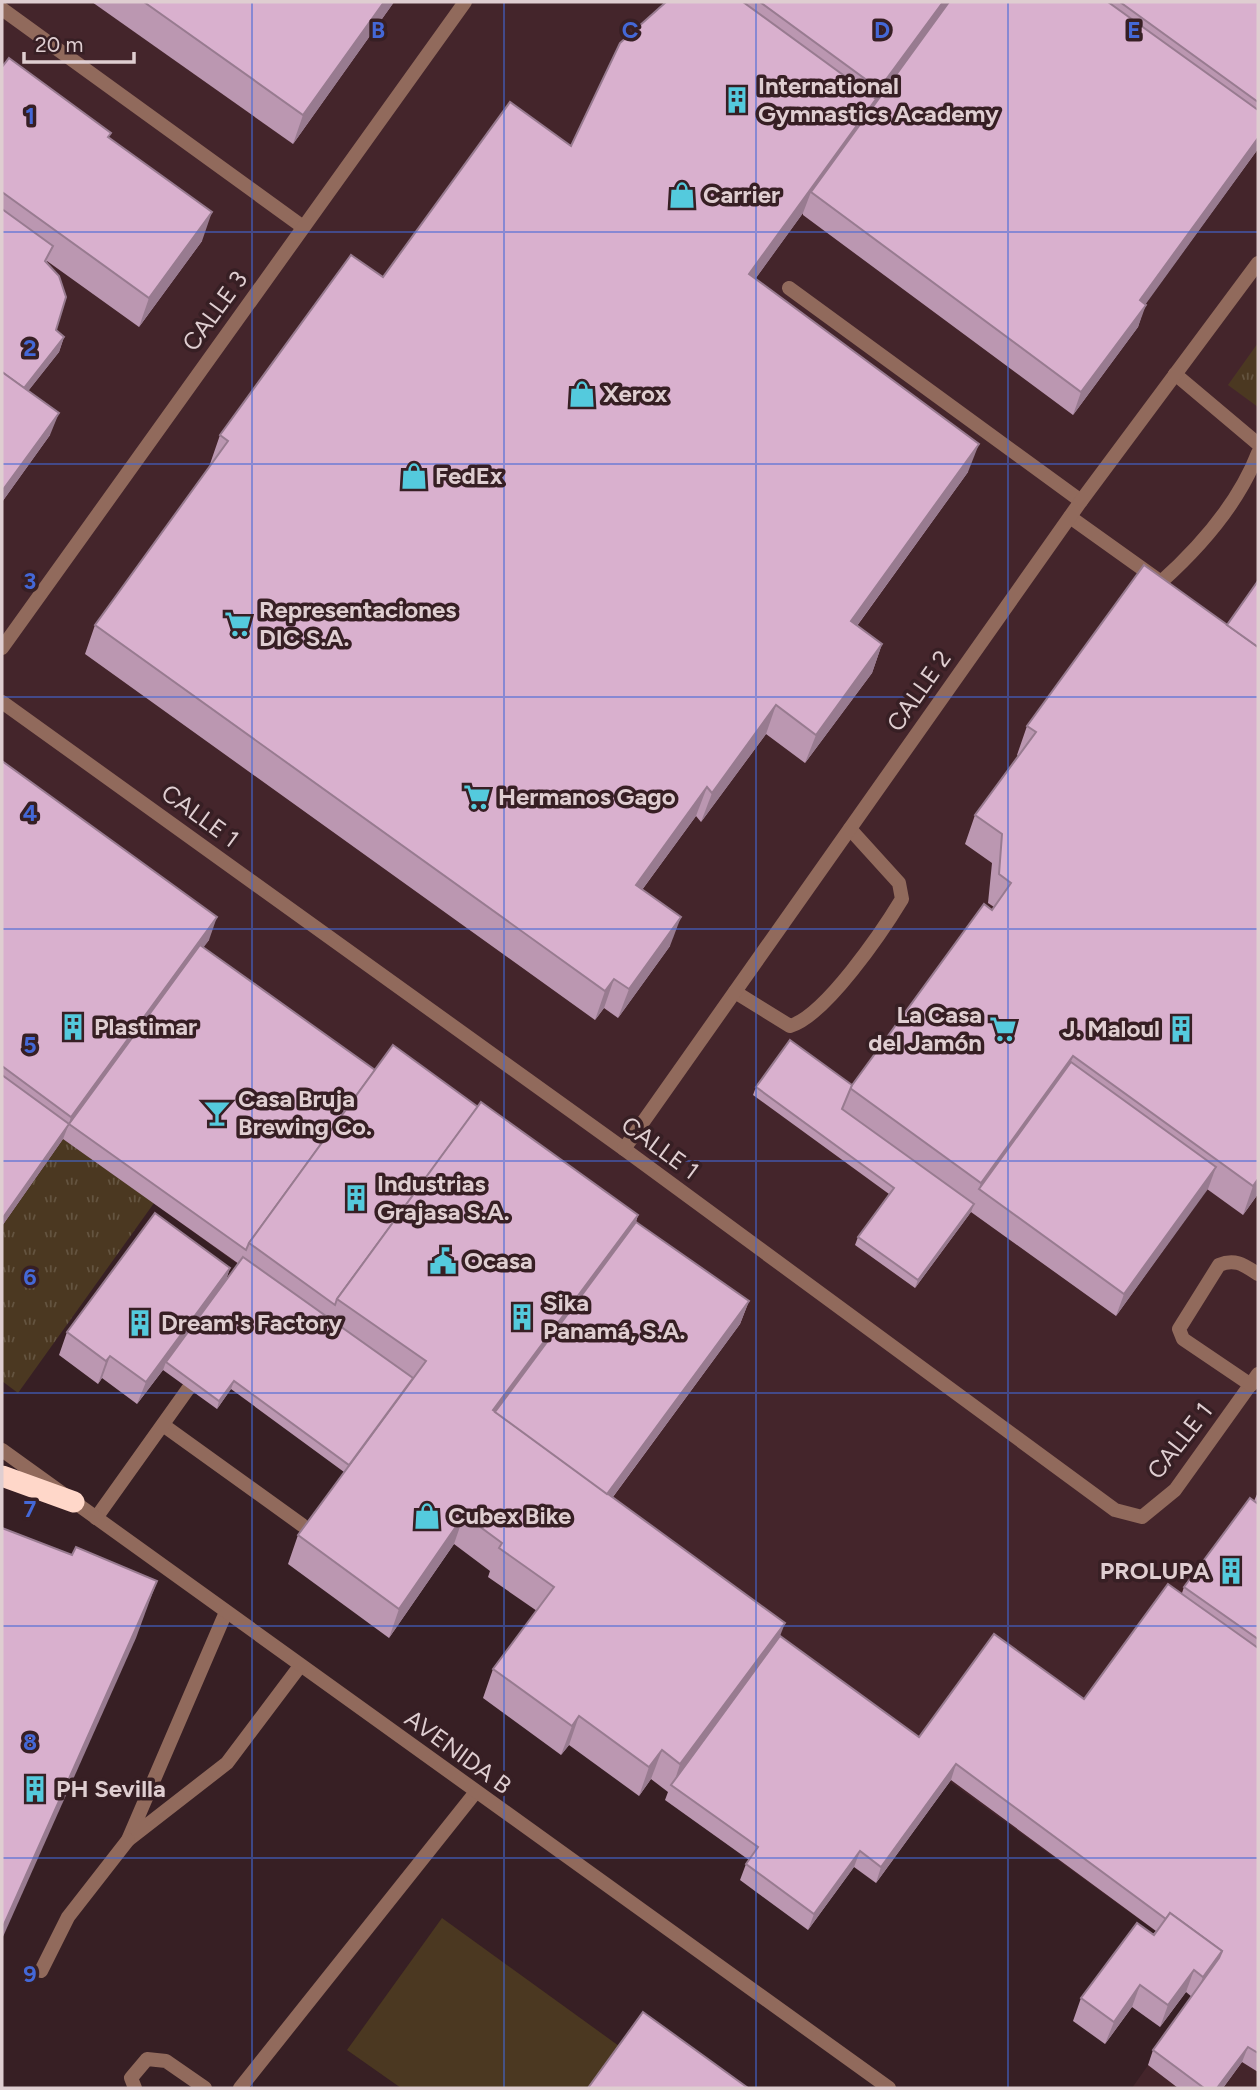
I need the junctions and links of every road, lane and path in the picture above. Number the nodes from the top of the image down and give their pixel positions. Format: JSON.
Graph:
{"nodes":[{"id":1,"x":465,"y":2,"type":"edge"},
{"id":2,"x":2,"y":10,"type":"edge"},
{"id":3,"x":303,"y":227,"type":"junction"},
{"id":4,"x":1258,"y":263,"type":"edge"},
{"id":5,"x":789,"y":289,"type":"dead end"},
{"id":6,"x":1175,"y":374,"type":"junction"},
{"id":7,"x":1258,"y":444,"type":"edge"},
{"id":8,"x":1258,"y":453,"type":"edge"},
{"id":9,"x":1081,"y":501,"type":"junction"},
{"id":10,"x":1070,"y":517,"type":"junction"},
{"id":11,"x":2,"y":648,"type":"edge"},
{"id":12,"x":2,"y":702,"type":"edge"},
{"id":13,"x":850,"y":829,"type":"junction"},
{"id":14,"x":735,"y":992,"type":"junction"},
{"id":15,"x":624,"y":1149,"type":"junction"},
{"id":16,"x":1258,"y":1274,"type":"edge"},
{"id":17,"x":1254,"y":1379,"type":"edge"},
{"id":18,"x":188,"y":1389,"type":"edge"},
{"id":19,"x":163,"y":1425,"type":"junction"},
{"id":20,"x":2,"y":1450,"type":"edge"},
{"id":21,"x":2,"y":1476,"type":"edge"},
{"id":22,"x":74,"y":1502,"type":"junction"},
{"id":23,"x":96,"y":1518,"type":"junction"},
{"id":24,"x":302,"y":1525,"type":"edge"},
{"id":25,"x":226,"y":1612,"type":"junction"},
{"id":26,"x":300,"y":1666,"type":"junction"},
{"id":27,"x":475,"y":1793,"type":"junction"},
{"id":28,"x":128,"y":1840,"type":"junction"},
{"id":29,"x":41,"y":1970,"type":"dead end"},
{"id":30,"x":135,"y":2088,"type":"edge"},
{"id":31,"x":205,"y":2088,"type":"edge"},
{"id":32,"x":240,"y":2088,"type":"edge"},
{"id":33,"x":889,"y":2088,"type":"edge"}],
"edges":[{"from":1,"to":3,"type":"street","name":"CALLE 3"},
{"from":2,"to":3,"type":"street"},
{"from":3,"to":11,"type":"street","name":"CALLE 3"},
{"from":4,"to":6,"type":"street","name":"CALLE 2"},
{"from":5,"to":9,"type":"street"},
{"from":6,"to":7,"type":"street"},
{"from":6,"to":9,"type":"street","name":"CALLE 2"},
{"from":8,"to":10,"type":"street"},
{"from":9,"to":10,"type":"street","name":"CALLE 2"},
{"from":10,"to":13,"type":"street","name":"CALLE 2"},
{"from":12,"to":15,"type":"street","name":"CALLE 1"},
{"from":13,"to":14,"type":"street","name":"CALLE 2"},
{"from":13,"to":14,"type":"street"},
{"from":14,"to":15,"type":"street","name":"CALLE 2"},
{"from":15,"to":17,"type":"street","name":"CALLE 1"},
{"from":16,"to":17,"type":"street"},
{"from":18,"to":19,"type":"street"},
{"from":19,"to":23,"type":"street"},
{"from":19,"to":24,"type":"street"},
{"from":20,"to":22,"type":"street","name":"AVENIDA B"},
{"from":21,"to":22,"type":"highway"},
{"from":22,"to":23,"type":"street","name":"AVENIDA B"},
{"from":23,"to":25,"type":"street","name":"AVENIDA B"},
{"from":25,"to":26,"type":"street","name":"AVENIDA B"},
{"from":25,"to":28,"type":"street"},
{"from":26,"to":27,"type":"street","name":"AVENIDA B"},
{"from":26,"to":28,"type":"street"},
{"from":27,"to":32,"type":"street"},
{"from":27,"to":33,"type":"street","name":"AVENIDA B"},
{"from":28,"to":29,"type":"street"},
{"from":30,"to":31,"type":"street"}]}
